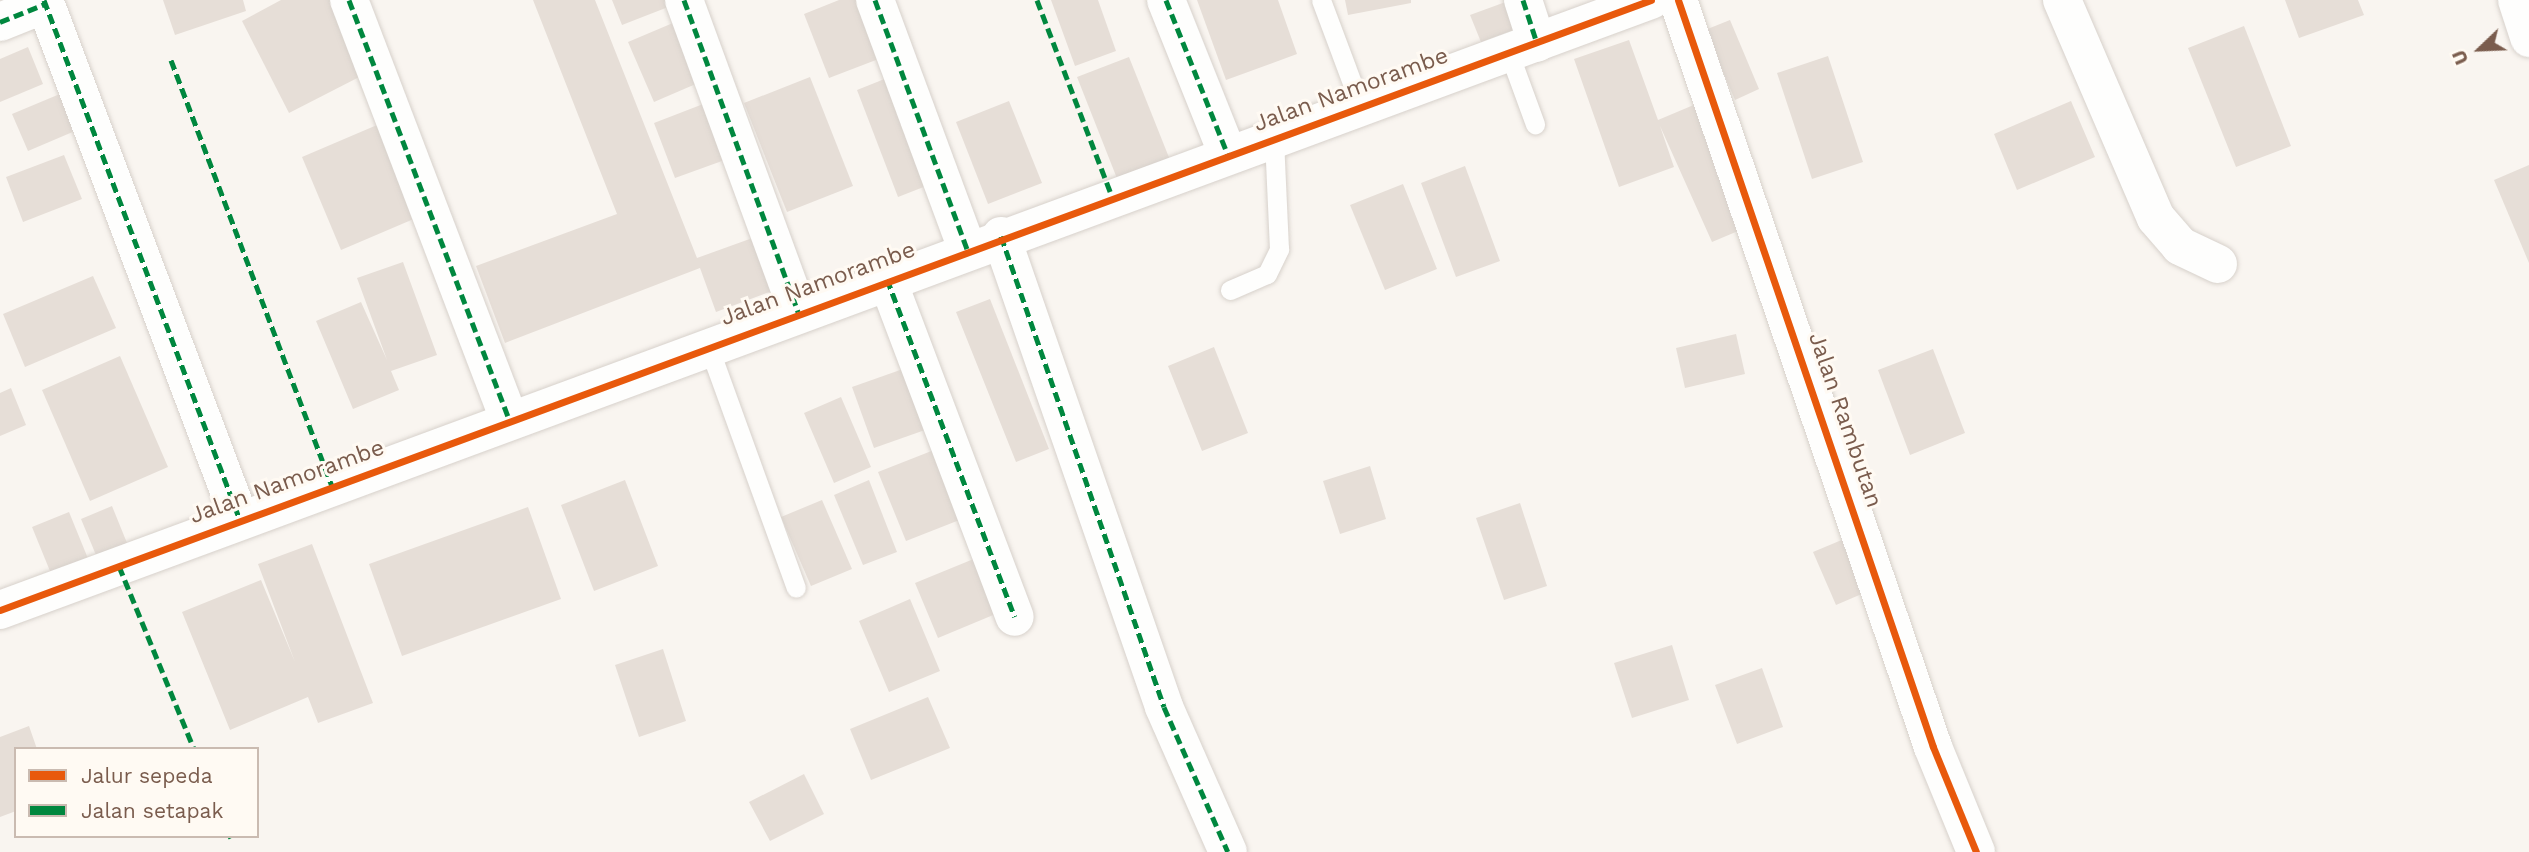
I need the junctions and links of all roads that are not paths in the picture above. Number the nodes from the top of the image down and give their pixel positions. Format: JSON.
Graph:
{"nodes":[{"id":1,"x":349,"y":0,"type":"edge"},
{"id":2,"x":684,"y":0,"type":"edge"},
{"id":3,"x":876,"y":0,"type":"edge"},
{"id":4,"x":1166,"y":0,"type":"edge"},
{"id":5,"x":1321,"y":0,"type":"edge"},
{"id":6,"x":1523,"y":0,"type":"edge"},
{"id":7,"x":1651,"y":0,"type":"edge"},
{"id":8,"x":1678,"y":0,"type":"edge"},
{"id":9,"x":2062,"y":0,"type":"edge"},
{"id":10,"x":2517,"y":0,"type":"edge"},
{"id":11,"x":44,"y":2,"type":"edge"},
{"id":12,"x":0,"y":22,"type":"edge"},
{"id":13,"x":2529,"y":38,"type":"edge"},
{"id":14,"x":1523,"y":48,"type":"junction"},
{"id":15,"x":1361,"y":107,"type":"junction"},
{"id":16,"x":1535,"y":124,"type":"dead end"},
{"id":17,"x":1274,"y":138,"type":"junction"},
{"id":18,"x":1228,"y":155,"type":"junction"},
{"id":19,"x":984,"y":243,"type":"junction"},
{"id":20,"x":2218,"y":264,"type":"dead end"},
{"id":21,"x":887,"y":279,"type":"junction"},
{"id":22,"x":1230,"y":290,"type":"dead end"},
{"id":23,"x":797,"y":312,"type":"junction"},
{"id":24,"x":708,"y":345,"type":"junction"},
{"id":25,"x":509,"y":420,"type":"junction"},
{"id":26,"x":240,"y":520,"type":"junction"},
{"id":27,"x":796,"y":587,"type":"dead end"},
{"id":28,"x":0,"y":610,"type":"edge"},
{"id":29,"x":1015,"y":617,"type":"dead end"},
{"id":30,"x":1228,"y":852,"type":"edge"},
{"id":31,"x":1976,"y":852,"type":"edge"}],
"edges":[{"from":1,"to":25,"type":"street"},
{"from":2,"to":23,"type":"street"},
{"from":3,"to":19,"type":"street"},
{"from":4,"to":18,"type":"street"},
{"from":5,"to":15,"type":"lane"},
{"from":6,"to":14,"type":"street"},
{"from":7,"to":14,"type":"street","name":"Jalan Namorambe"},
{"from":8,"to":31,"type":"street","name":"Jalan Rambutan"},
{"from":9,"to":20,"type":"street"},
{"from":10,"to":13,"type":"street"},
{"from":11,"to":12,"type":"street"},
{"from":11,"to":26,"type":"street"},
{"from":14,"to":15,"type":"street","name":"Jalan Namorambe"},
{"from":14,"to":16,"type":"lane"},
{"from":15,"to":17,"type":"street","name":"Jalan Namorambe"},
{"from":17,"to":18,"type":"street","name":"Jalan Namorambe"},
{"from":17,"to":22,"type":"lane"},
{"from":18,"to":19,"type":"street","name":"Jalan Namorambe"},
{"from":19,"to":21,"type":"street","name":"Jalan Namorambe"},
{"from":19,"to":30,"type":"street"},
{"from":21,"to":23,"type":"street","name":"Jalan Namorambe"},
{"from":21,"to":29,"type":"street"},
{"from":23,"to":24,"type":"street","name":"Jalan Namorambe"},
{"from":24,"to":25,"type":"street","name":"Jalan Namorambe"},
{"from":24,"to":27,"type":"lane"},
{"from":25,"to":26,"type":"street","name":"Jalan Namorambe"},
{"from":26,"to":28,"type":"street","name":"Jalan Namorambe"}]}
